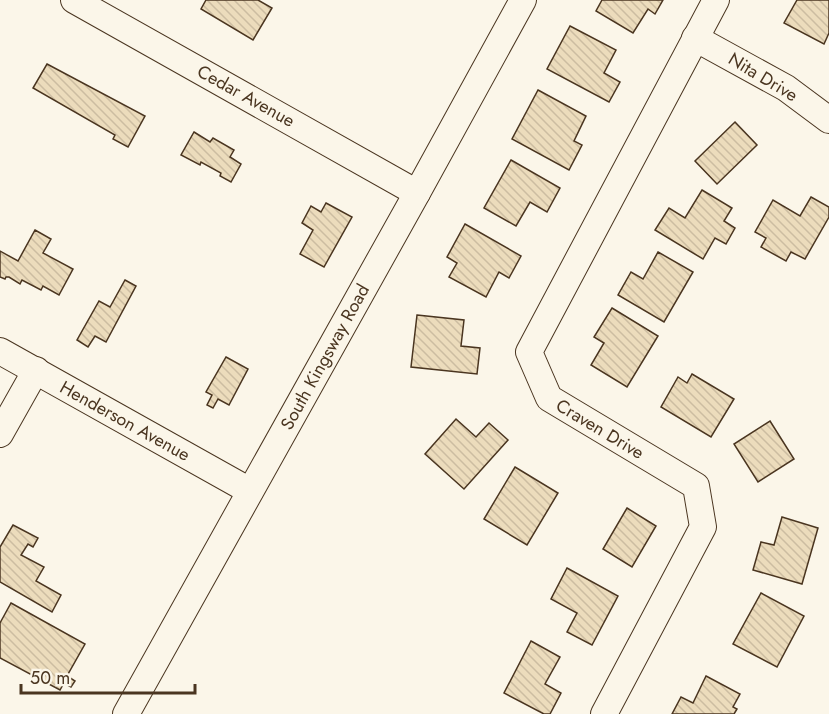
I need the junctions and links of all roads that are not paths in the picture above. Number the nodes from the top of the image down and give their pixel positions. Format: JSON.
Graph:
{"nodes":[{"id":1,"x":74,"y":0,"type":"edge"},
{"id":2,"x":523,"y":0,"type":"edge"},
{"id":3,"x":716,"y":0,"type":"edge"},
{"id":4,"x":695,"y":38,"type":"junction"},
{"id":5,"x":829,"y":120,"type":"edge"},
{"id":6,"x":417,"y":193,"type":"junction"},
{"id":7,"x":0,"y":351,"type":"edge"},
{"id":8,"x":36,"y":370,"type":"junction"},
{"id":9,"x":0,"y":434,"type":"edge"},
{"id":10,"x":250,"y":491,"type":"junction"},
{"id":11,"x":126,"y":714,"type":"edge"},
{"id":12,"x":604,"y":714,"type":"edge"}],
"edges":[{"from":1,"to":6,"type":"street","name":"Cedar Avenue"},
{"from":2,"to":6,"type":"street","name":"South Kingsway Road"},
{"from":3,"to":4,"type":"street","name":"Craven Drive"},
{"from":4,"to":5,"type":"street","name":"Nita Drive"},
{"from":4,"to":12,"type":"street","name":"Craven Drive"},
{"from":6,"to":10,"type":"street","name":"South Kingsway Road"},
{"from":7,"to":8,"type":"street","name":"Henderson Avenue"},
{"from":8,"to":9,"type":"street"},
{"from":8,"to":10,"type":"street","name":"Henderson Avenue"},
{"from":10,"to":11,"type":"street","name":"South Kingsway Road"}]}
